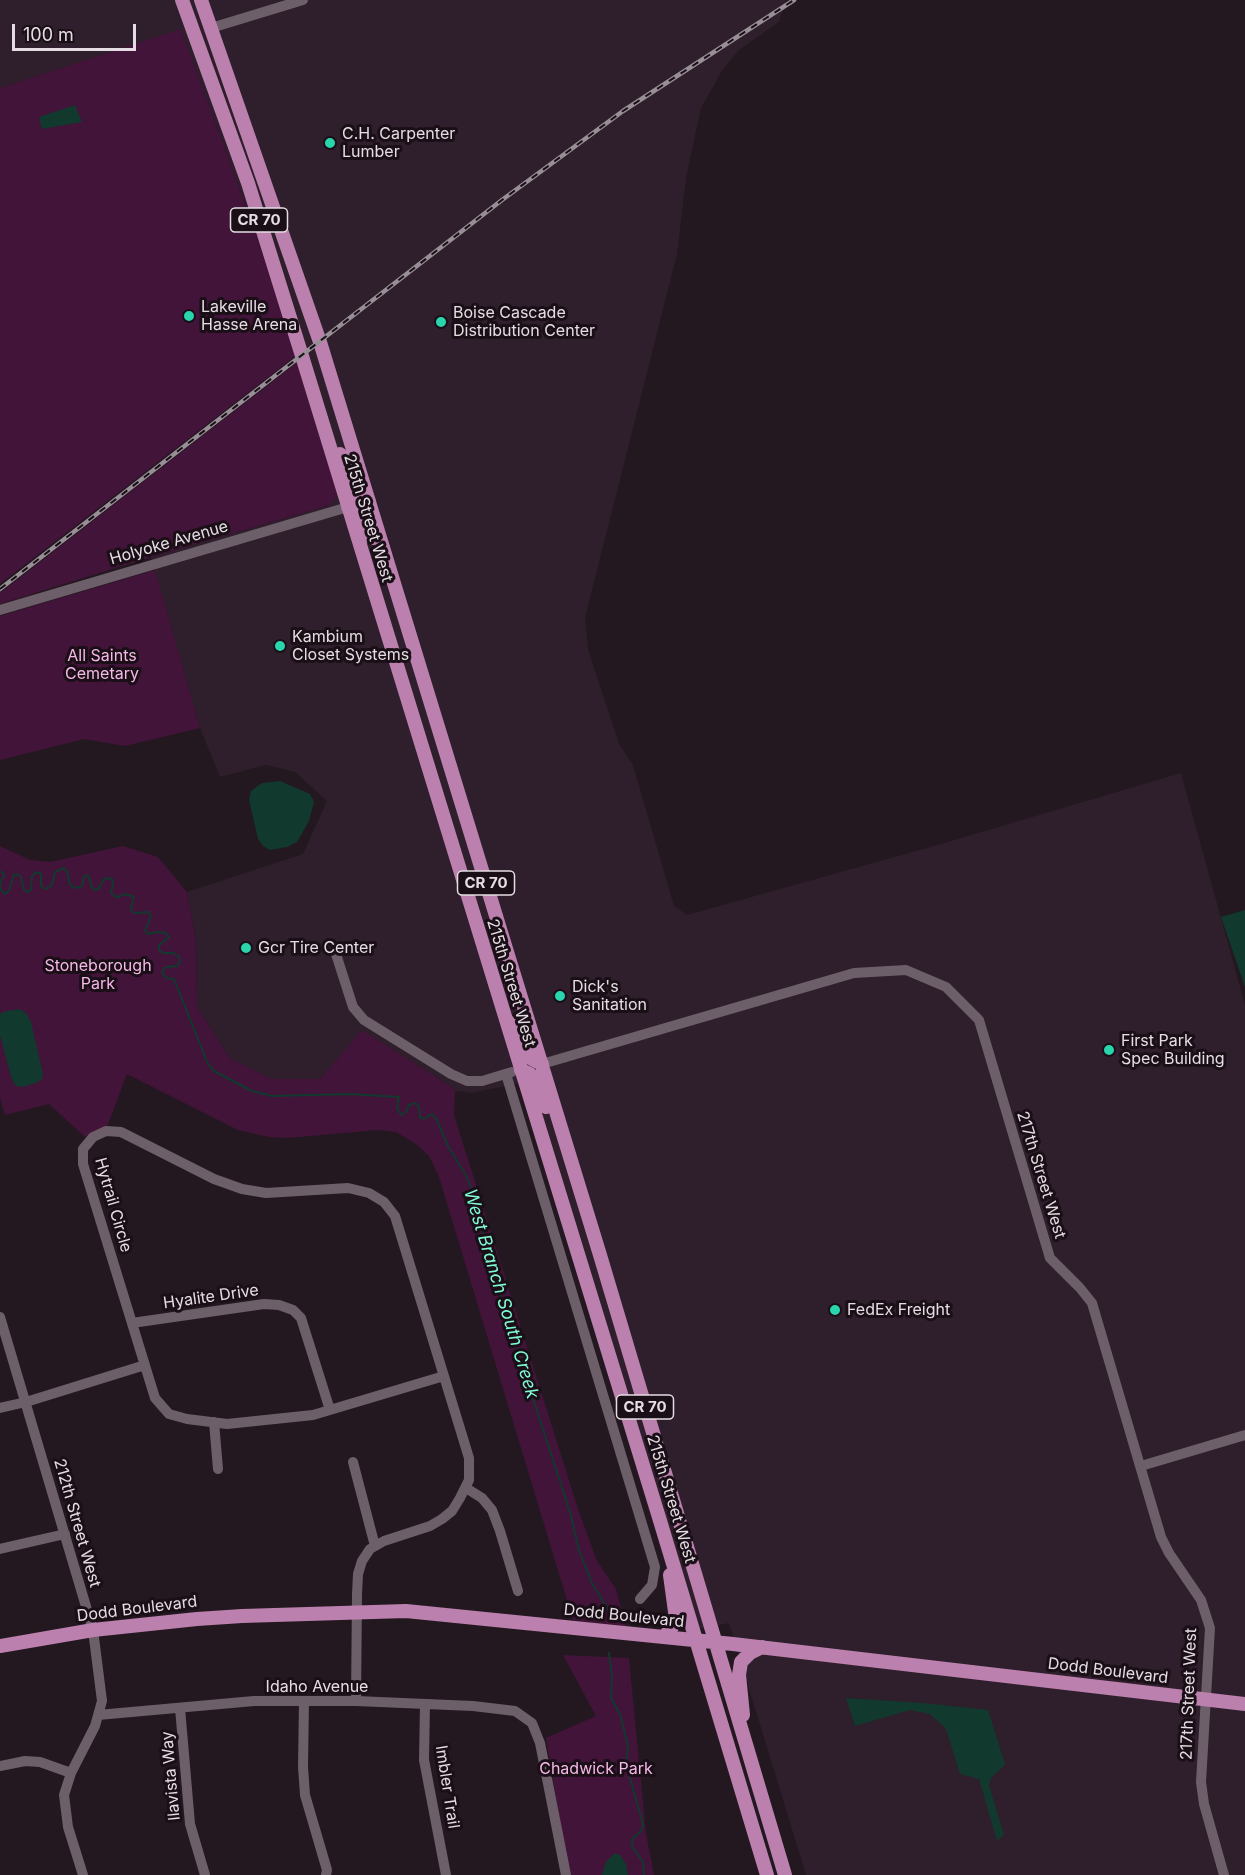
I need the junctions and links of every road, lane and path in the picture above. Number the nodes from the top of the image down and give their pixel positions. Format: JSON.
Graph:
{"nodes":[{"id":1,"x":182,"y":0,"type":"edge"},
{"id":2,"x":201,"y":0,"type":"edge"},
{"id":3,"x":303,"y":0,"type":"edge"},
{"id":4,"x":211,"y":28,"type":"junction"},
{"id":5,"x":318,"y":409,"type":"junction"},
{"id":6,"x":369,"y":501,"type":"junction"},
{"id":7,"x":348,"y":507,"type":"junction"},
{"id":8,"x":0,"y":610,"type":"edge"},
{"id":9,"x":404,"y":615,"type":"junction"},
{"id":10,"x":336,"y":951,"type":"dead end"},
{"id":11,"x":488,"y":964,"type":"junction"},
{"id":12,"x":542,"y":1064,"type":"junction"},
{"id":13,"x":521,"y":1070,"type":"junction"},
{"id":14,"x":506,"y":1074,"type":"junction"},
{"id":15,"x":575,"y":1172,"type":"junction"},
{"id":16,"x":0,"y":1317,"type":"edge"},
{"id":17,"x":132,"y":1323,"type":"junction"},
{"id":18,"x":145,"y":1365,"type":"junction"},
{"id":19,"x":444,"y":1376,"type":"junction"},
{"id":20,"x":26,"y":1402,"type":"junction"},
{"id":21,"x":0,"y":1408,"type":"edge"},
{"id":22,"x":330,"y":1410,"type":"junction"},
{"id":23,"x":214,"y":1422,"type":"junction"},
{"id":24,"x":1245,"y":1435,"type":"edge"},
{"id":25,"x":353,"y":1462,"type":"dead end"},
{"id":26,"x":1141,"y":1466,"type":"junction"},
{"id":27,"x":218,"y":1469,"type":"dead end"},
{"id":28,"x":466,"y":1488,"type":"junction"},
{"id":29,"x":658,"y":1514,"type":"junction"},
{"id":30,"x":66,"y":1534,"type":"junction"},
{"id":31,"x":375,"y":1546,"type":"junction"},
{"id":32,"x":0,"y":1549,"type":"edge"},
{"id":33,"x":518,"y":1591,"type":"dead end"},
{"id":34,"x":640,"y":1599,"type":"dead end"},
{"id":35,"x":357,"y":1612,"type":"junction"},
{"id":36,"x":93,"y":1630,"type":"junction"},
{"id":37,"x":664,"y":1637,"type":"junction"},
{"id":38,"x":696,"y":1640,"type":"junction"},
{"id":39,"x":715,"y":1642,"type":"junction"},
{"id":40,"x":0,"y":1646,"type":"edge"},
{"id":41,"x":762,"y":1647,"type":"junction"},
{"id":42,"x":1206,"y":1700,"type":"junction"},
{"id":43,"x":304,"y":1701,"type":"junction"},
{"id":44,"x":356,"y":1701,"type":"junction"},
{"id":45,"x":425,"y":1704,"type":"junction"},
{"id":46,"x":1245,"y":1704,"type":"edge"},
{"id":47,"x":180,"y":1708,"type":"junction"},
{"id":48,"x":98,"y":1715,"type":"junction"},
{"id":49,"x":749,"y":1758,"type":"junction"},
{"id":50,"x":0,"y":1766,"type":"edge"},
{"id":51,"x":71,"y":1773,"type":"junction"},
{"id":52,"x":83,"y":1875,"type":"edge"},
{"id":53,"x":205,"y":1875,"type":"edge"},
{"id":54,"x":326,"y":1875,"type":"edge"},
{"id":55,"x":447,"y":1875,"type":"edge"},
{"id":56,"x":566,"y":1875,"type":"edge"},
{"id":57,"x":767,"y":1875,"type":"edge"},
{"id":58,"x":785,"y":1875,"type":"edge"},
{"id":59,"x":1224,"y":1875,"type":"edge"}],
"edges":[{"from":1,"to":5,"type":"main road","name":"215th Street West","number":"CR 70"},
{"from":2,"to":4,"type":"main road","name":"215th Street West","number":"CR 70"},
{"from":3,"to":4,"type":"street"},
{"from":4,"to":6,"type":"main road","name":"215th Street West","number":"CR 70"},
{"from":5,"to":6,"type":"main road"},
{"from":5,"to":7,"type":"main road","name":"215th Street West","number":"CR 70"},
{"from":6,"to":9,"type":"main road","name":"215th Street West","number":"CR 70"},
{"from":7,"to":8,"type":"street","name":"Holyoke Avenue"},
{"from":7,"to":9,"type":"main road"},
{"from":7,"to":11,"type":"main road","name":"215th Street West","number":"CR 70"},
{"from":9,"to":12,"type":"main road","name":"215th Street West","number":"CR 70"},
{"from":10,"to":14,"type":"street"},
{"from":11,"to":12,"type":"main road"},
{"from":11,"to":13,"type":"main road","name":"215th Street West","number":"CR 70"},
{"from":12,"to":15,"type":"main road","name":"215th Street West","number":"CR 70"},
{"from":12,"to":26,"type":"street","name":"217th Street West"},
{"from":13,"to":14,"type":"street"},
{"from":13,"to":15,"type":"main road"},
{"from":13,"to":29,"type":"main road","name":"215th Street West","number":"CR 70"},
{"from":14,"to":34,"type":"street"},
{"from":15,"to":39,"type":"main road","name":"215th Street West","number":"CR 70"},
{"from":16,"to":20,"type":"street","name":"212th Street West"},
{"from":17,"to":18,"type":"street","name":"Hytrail Circle"},
{"from":17,"to":19,"type":"street","name":"Hytrail Circle"},
{"from":17,"to":22,"type":"street","name":"Hyalite Drive"},
{"from":18,"to":20,"type":"street"},
{"from":18,"to":23,"type":"street","name":"Hytrail Circle"},
{"from":19,"to":22,"type":"street","name":"Hytrail Circle"},
{"from":19,"to":28,"type":"street","name":"Hytrail Circle"},
{"from":20,"to":21,"type":"street"},
{"from":20,"to":30,"type":"street","name":"212th Street West"},
{"from":22,"to":23,"type":"street","name":"Hytrail Circle"},
{"from":23,"to":27,"type":"street"},
{"from":24,"to":26,"type":"street"},
{"from":25,"to":31,"type":"street"},
{"from":26,"to":42,"type":"street","name":"217th Street West"},
{"from":28,"to":31,"type":"street","name":"Hytrail Circle"},
{"from":28,"to":33,"type":"street"},
{"from":29,"to":37,"type":"main road"},
{"from":29,"to":38,"type":"main road","name":"215th Street West","number":"CR 70"},
{"from":30,"to":32,"type":"street"},
{"from":30,"to":36,"type":"street","name":"212th Street West"},
{"from":31,"to":35,"type":"street"},
{"from":35,"to":36,"type":"main road","name":"Dodd Boulevard"},
{"from":35,"to":37,"type":"main road","name":"Dodd Boulevard"},
{"from":35,"to":44,"type":"street"},
{"from":36,"to":40,"type":"main road","name":"Dodd Boulevard"},
{"from":36,"to":48,"type":"street","name":"212th Street West"},
{"from":37,"to":38,"type":"main road","name":"Dodd Boulevard"},
{"from":38,"to":39,"type":"main road","name":"Dodd Boulevard"},
{"from":38,"to":57,"type":"main road","name":"215th Street West","number":"CR 70"},
{"from":39,"to":41,"type":"main road","name":"Dodd Boulevard"},
{"from":39,"to":49,"type":"main road","name":"215th Street West","number":"CR 70"},
{"from":41,"to":42,"type":"main road","name":"Dodd Boulevard"},
{"from":41,"to":49,"type":"main road"},
{"from":42,"to":46,"type":"main road","name":"Dodd Boulevard"},
{"from":42,"to":59,"type":"street","name":"217th Street West"},
{"from":43,"to":44,"type":"street","name":"Idaho Avenue"},
{"from":43,"to":47,"type":"street","name":"Idaho Avenue"},
{"from":43,"to":54,"type":"street"},
{"from":44,"to":45,"type":"street","name":"Idaho Avenue"},
{"from":45,"to":55,"type":"street","name":"Imbler Trail"},
{"from":45,"to":56,"type":"street","name":"Idaho Avenue"},
{"from":47,"to":48,"type":"street","name":"Idaho Avenue"},
{"from":47,"to":53,"type":"street","name":"Ilavista Way"},
{"from":48,"to":51,"type":"street","name":"212th Street West"},
{"from":49,"to":58,"type":"main road","name":"215th Street West","number":"CR 70"},
{"from":50,"to":51,"type":"street"},
{"from":51,"to":52,"type":"street","name":"212th Street West"}]}
